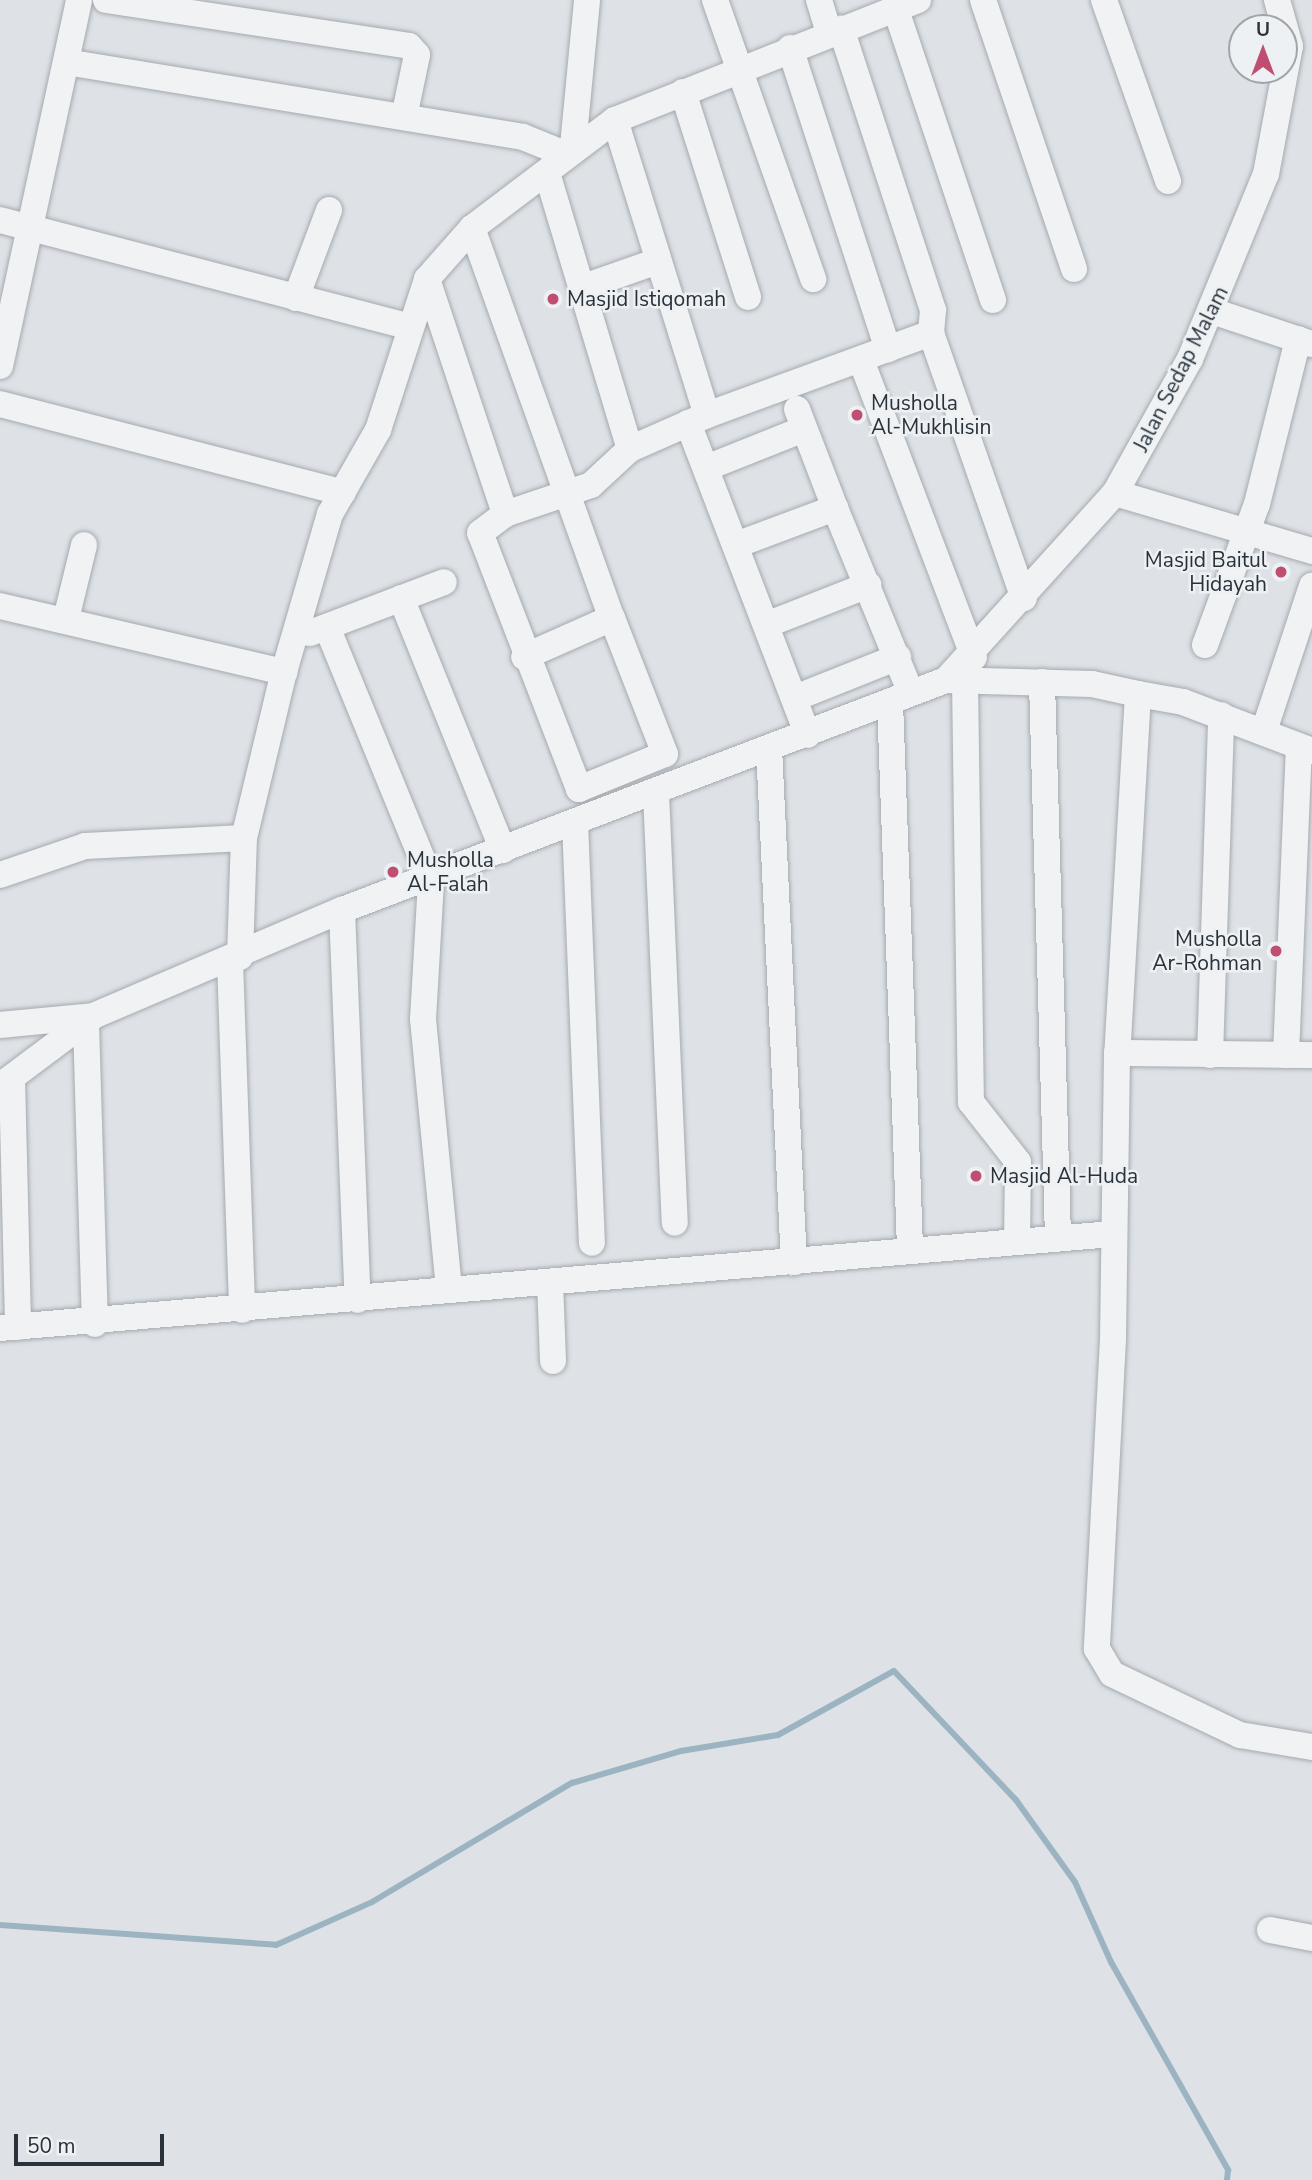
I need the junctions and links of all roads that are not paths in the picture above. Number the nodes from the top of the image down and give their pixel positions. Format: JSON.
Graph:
{"nodes":[{"id":1,"x":79,"y":0,"type":"edge"},
{"id":2,"x":106,"y":0,"type":"edge"},
{"id":3,"x":587,"y":0,"type":"edge"},
{"id":4,"x":715,"y":0,"type":"edge"},
{"id":5,"x":819,"y":0,"type":"edge"},
{"id":6,"x":983,"y":0,"type":"edge"},
{"id":7,"x":1104,"y":0,"type":"edge"},
{"id":8,"x":1277,"y":0,"type":"edge"},
{"id":9,"x":894,"y":5,"type":"edge"},
{"id":10,"x":835,"y":31,"type":"junction"},
{"id":11,"x":790,"y":48,"type":"junction"},
{"id":12,"x":66,"y":62,"type":"junction"},
{"id":13,"x":739,"y":66,"type":"junction"},
{"id":14,"x":1300,"y":71,"type":"edge"},
{"id":15,"x":683,"y":92,"type":"junction"},
{"id":16,"x":404,"y":117,"type":"junction"},
{"id":17,"x":615,"y":120,"type":"junction"},
{"id":18,"x":562,"y":158,"type":"junction"},
{"id":19,"x":1168,"y":181,"type":"dead end"},
{"id":20,"x":329,"y":210,"type":"dead end"},
{"id":21,"x":0,"y":220,"type":"edge"},
{"id":22,"x":34,"y":228,"type":"junction"},
{"id":23,"x":472,"y":228,"type":"junction"},
{"id":24,"x":658,"y":261,"type":"junction"},
{"id":25,"x":1074,"y":269,"type":"dead end"},
{"id":26,"x":427,"y":279,"type":"junction"},
{"id":27,"x":813,"y":279,"type":"dead end"},
{"id":28,"x":582,"y":288,"type":"junction"},
{"id":29,"x":748,"y":297,"type":"dead end"},
{"id":30,"x":296,"y":298,"type":"junction"},
{"id":31,"x":993,"y":300,"type":"dead end"},
{"id":32,"x":1213,"y":311,"type":"junction"},
{"id":33,"x":407,"y":326,"type":"junction"},
{"id":34,"x":931,"y":333,"type":"junction"},
{"id":35,"x":1305,"y":342,"type":"edge"},
{"id":36,"x":888,"y":349,"type":"junction"},
{"id":37,"x":861,"y":360,"type":"junction"},
{"id":38,"x":0,"y":366,"type":"edge"},
{"id":39,"x":0,"y":404,"type":"edge"},
{"id":40,"x":698,"y":419,"type":"junction"},
{"id":41,"x":630,"y":449,"type":"junction"},
{"id":42,"x":706,"y":468,"type":"junction"},
{"id":43,"x":342,"y":492,"type":"junction"},
{"id":44,"x":1115,"y":492,"type":"junction"},
{"id":45,"x":565,"y":493,"type":"junction"},
{"id":46,"x":835,"y":508,"type":"junction"},
{"id":47,"x":505,"y":514,"type":"junction"},
{"id":48,"x":1247,"y":532,"type":"junction"},
{"id":49,"x":84,"y":545,"type":"dead end"},
{"id":50,"x":736,"y":545,"type":"junction"},
{"id":51,"x":1312,"y":551,"type":"edge"},
{"id":52,"x":444,"y":582,"type":"dead end"},
{"id":53,"x":868,"y":585,"type":"junction"},
{"id":54,"x":1312,"y":586,"type":"edge"},
{"id":55,"x":401,"y":598,"type":"junction"},
{"id":56,"x":1024,"y":598,"type":"junction"},
{"id":57,"x":0,"y":606,"type":"edge"},
{"id":58,"x":612,"y":618,"type":"junction"},
{"id":59,"x":66,"y":619,"type":"junction"},
{"id":60,"x":766,"y":625,"type":"junction"},
{"id":61,"x":327,"y":627,"type":"junction"},
{"id":62,"x":295,"y":638,"type":"junction"},
{"id":63,"x":1205,"y":645,"type":"dead end"},
{"id":64,"x":524,"y":657,"type":"junction"},
{"id":65,"x":898,"y":657,"type":"junction"},
{"id":66,"x":284,"y":672,"type":"junction"},
{"id":67,"x":962,"y":672,"type":"junction"},
{"id":68,"x":1042,"y":682,"type":"junction"},
{"id":69,"x":1138,"y":694,"type":"junction"},
{"id":70,"x":795,"y":698,"type":"junction"},
{"id":71,"x":900,"y":698,"type":"junction"},
{"id":72,"x":1222,"y":715,"type":"junction"},
{"id":73,"x":1264,"y":731,"type":"junction"},
{"id":74,"x":808,"y":735,"type":"junction"},
{"id":75,"x":769,"y":748,"type":"junction"},
{"id":76,"x":1305,"y":750,"type":"edge"},
{"id":77,"x":626,"y":773,"type":"junction"},
{"id":78,"x":646,"y":796,"type":"junction"},
{"id":79,"x":575,"y":822,"type":"junction"},
{"id":80,"x":244,"y":838,"type":"junction"},
{"id":81,"x":503,"y":850,"type":"junction"},
{"id":82,"x":0,"y":876,"type":"edge"},
{"id":83,"x":431,"y":881,"type":"junction"},
{"id":84,"x":342,"y":910,"type":"junction"},
{"id":85,"x":235,"y":959,"type":"junction"},
{"id":86,"x":90,"y":1020,"type":"junction"},
{"id":87,"x":0,"y":1025,"type":"edge"},
{"id":88,"x":1117,"y":1053,"type":"junction"},
{"id":89,"x":1209,"y":1055,"type":"junction"},
{"id":90,"x":1299,"y":1055,"type":"edge"},
{"id":91,"x":6,"y":1082,"type":"edge"},
{"id":92,"x":675,"y":1223,"type":"dead end"},
{"id":93,"x":1113,"y":1234,"type":"junction"},
{"id":94,"x":1058,"y":1238,"type":"junction"},
{"id":95,"x":1017,"y":1241,"type":"junction"},
{"id":96,"x":592,"y":1243,"type":"dead end"},
{"id":97,"x":911,"y":1247,"type":"junction"},
{"id":98,"x":794,"y":1262,"type":"junction"},
{"id":99,"x":550,"y":1282,"type":"junction"},
{"id":100,"x":449,"y":1290,"type":"junction"},
{"id":101,"x":358,"y":1300,"type":"junction"},
{"id":102,"x":242,"y":1310,"type":"junction"},
{"id":103,"x":95,"y":1324,"type":"junction"},
{"id":104,"x":9,"y":1327,"type":"edge"},
{"id":105,"x":553,"y":1361,"type":"dead end"},
{"id":106,"x":1312,"y":1747,"type":"edge"},
{"id":107,"x":1270,"y":1930,"type":"dead end"},
{"id":108,"x":1312,"y":1938,"type":"edge"}],
"edges":[{"from":1,"to":12,"type":"street"},
{"from":2,"to":16,"type":"street"},
{"from":3,"to":18,"type":"street"},
{"from":4,"to":13,"type":"street"},
{"from":5,"to":10,"type":"street"},
{"from":6,"to":25,"type":"street"},
{"from":7,"to":19,"type":"street"},
{"from":8,"to":14,"type":"street","name":"Jalan Sedap Malam"},
{"from":9,"to":10,"type":"street"},
{"from":9,"to":31,"type":"street"},
{"from":10,"to":11,"type":"street"},
{"from":10,"to":34,"type":"street"},
{"from":11,"to":13,"type":"street"},
{"from":11,"to":36,"type":"street"},
{"from":12,"to":16,"type":"street"},
{"from":12,"to":22,"type":"street"},
{"from":13,"to":15,"type":"street"},
{"from":13,"to":27,"type":"street"},
{"from":14,"to":32,"type":"street","name":"Jalan Sedap Malam"},
{"from":15,"to":17,"type":"street"},
{"from":15,"to":29,"type":"street"},
{"from":16,"to":18,"type":"street"},
{"from":17,"to":18,"type":"street"},
{"from":17,"to":24,"type":"street"},
{"from":18,"to":23,"type":"street"},
{"from":18,"to":28,"type":"street"},
{"from":20,"to":30,"type":"street"},
{"from":21,"to":22,"type":"street"},
{"from":22,"to":30,"type":"street"},
{"from":22,"to":38,"type":"street"},
{"from":23,"to":26,"type":"street"},
{"from":23,"to":45,"type":"street"},
{"from":24,"to":28,"type":"street"},
{"from":24,"to":40,"type":"street"},
{"from":26,"to":33,"type":"street"},
{"from":26,"to":47,"type":"street"},
{"from":28,"to":41,"type":"street"},
{"from":30,"to":33,"type":"street"},
{"from":32,"to":35,"type":"street"},
{"from":32,"to":44,"type":"street","name":"Jalan Sedap Malam"},
{"from":33,"to":43,"type":"street"},
{"from":34,"to":36,"type":"street"},
{"from":34,"to":56,"type":"street"},
{"from":35,"to":48,"type":"street"},
{"from":36,"to":37,"type":"street"},
{"from":37,"to":40,"type":"street"},
{"from":37,"to":67,"type":"street"},
{"from":39,"to":43,"type":"street"},
{"from":40,"to":41,"type":"street"},
{"from":40,"to":42,"type":"street"},
{"from":41,"to":45,"type":"street"},
{"from":42,"to":46,"type":"street"},
{"from":42,"to":50,"type":"street"},
{"from":43,"to":62,"type":"street"},
{"from":44,"to":48,"type":"street"},
{"from":44,"to":56,"type":"street","name":"Jalan Sedap Malam"},
{"from":45,"to":47,"type":"street"},
{"from":45,"to":58,"type":"street"},
{"from":46,"to":50,"type":"street"},
{"from":46,"to":53,"type":"street"},
{"from":47,"to":64,"type":"street"},
{"from":48,"to":51,"type":"street"},
{"from":48,"to":63,"type":"street"},
{"from":49,"to":59,"type":"street"},
{"from":50,"to":60,"type":"street"},
{"from":52,"to":55,"type":"street"},
{"from":53,"to":60,"type":"street"},
{"from":53,"to":65,"type":"street"},
{"from":54,"to":73,"type":"street"},
{"from":55,"to":61,"type":"street"},
{"from":55,"to":81,"type":"street"},
{"from":56,"to":67,"type":"street","name":"Jalan Sedap Malam"},
{"from":57,"to":59,"type":"street"},
{"from":58,"to":64,"type":"street"},
{"from":58,"to":77,"type":"street"},
{"from":59,"to":66,"type":"street"},
{"from":60,"to":70,"type":"street"},
{"from":61,"to":62,"type":"street"},
{"from":61,"to":83,"type":"street"},
{"from":62,"to":66,"type":"street"},
{"from":64,"to":77,"type":"street"},
{"from":65,"to":70,"type":"street"},
{"from":65,"to":71,"type":"street"},
{"from":66,"to":80,"type":"street"},
{"from":67,"to":68,"type":"street"},
{"from":67,"to":71,"type":"street"},
{"from":67,"to":95,"type":"street"},
{"from":68,"to":69,"type":"street"},
{"from":68,"to":94,"type":"street"},
{"from":69,"to":72,"type":"street"},
{"from":69,"to":88,"type":"street"},
{"from":70,"to":74,"type":"street"},
{"from":71,"to":74,"type":"street"},
{"from":71,"to":97,"type":"street"},
{"from":72,"to":73,"type":"street"},
{"from":72,"to":89,"type":"street"},
{"from":73,"to":76,"type":"street"},
{"from":74,"to":75,"type":"street"},
{"from":75,"to":78,"type":"street"},
{"from":75,"to":98,"type":"street"},
{"from":76,"to":90,"type":"street"},
{"from":77,"to":78,"type":"street"},
{"from":78,"to":79,"type":"street"},
{"from":78,"to":92,"type":"street"},
{"from":79,"to":81,"type":"street"},
{"from":79,"to":96,"type":"street"},
{"from":80,"to":82,"type":"street"},
{"from":80,"to":85,"type":"street"},
{"from":81,"to":83,"type":"street"},
{"from":83,"to":84,"type":"street"},
{"from":83,"to":100,"type":"street"},
{"from":84,"to":85,"type":"street"},
{"from":84,"to":101,"type":"street"},
{"from":85,"to":86,"type":"street"},
{"from":85,"to":102,"type":"street"},
{"from":86,"to":87,"type":"street"},
{"from":86,"to":91,"type":"street"},
{"from":86,"to":103,"type":"street"},
{"from":88,"to":89,"type":"street"},
{"from":88,"to":93,"type":"street"},
{"from":89,"to":90,"type":"street"},
{"from":91,"to":104,"type":"street"},
{"from":93,"to":94,"type":"street"},
{"from":93,"to":106,"type":"street"},
{"from":94,"to":95,"type":"street"},
{"from":95,"to":97,"type":"street"},
{"from":97,"to":98,"type":"street"},
{"from":98,"to":99,"type":"street"},
{"from":99,"to":100,"type":"street"},
{"from":99,"to":105,"type":"street"},
{"from":100,"to":101,"type":"street"},
{"from":101,"to":102,"type":"street"},
{"from":102,"to":103,"type":"street"},
{"from":103,"to":104,"type":"street"},
{"from":107,"to":108,"type":"street"}]}
